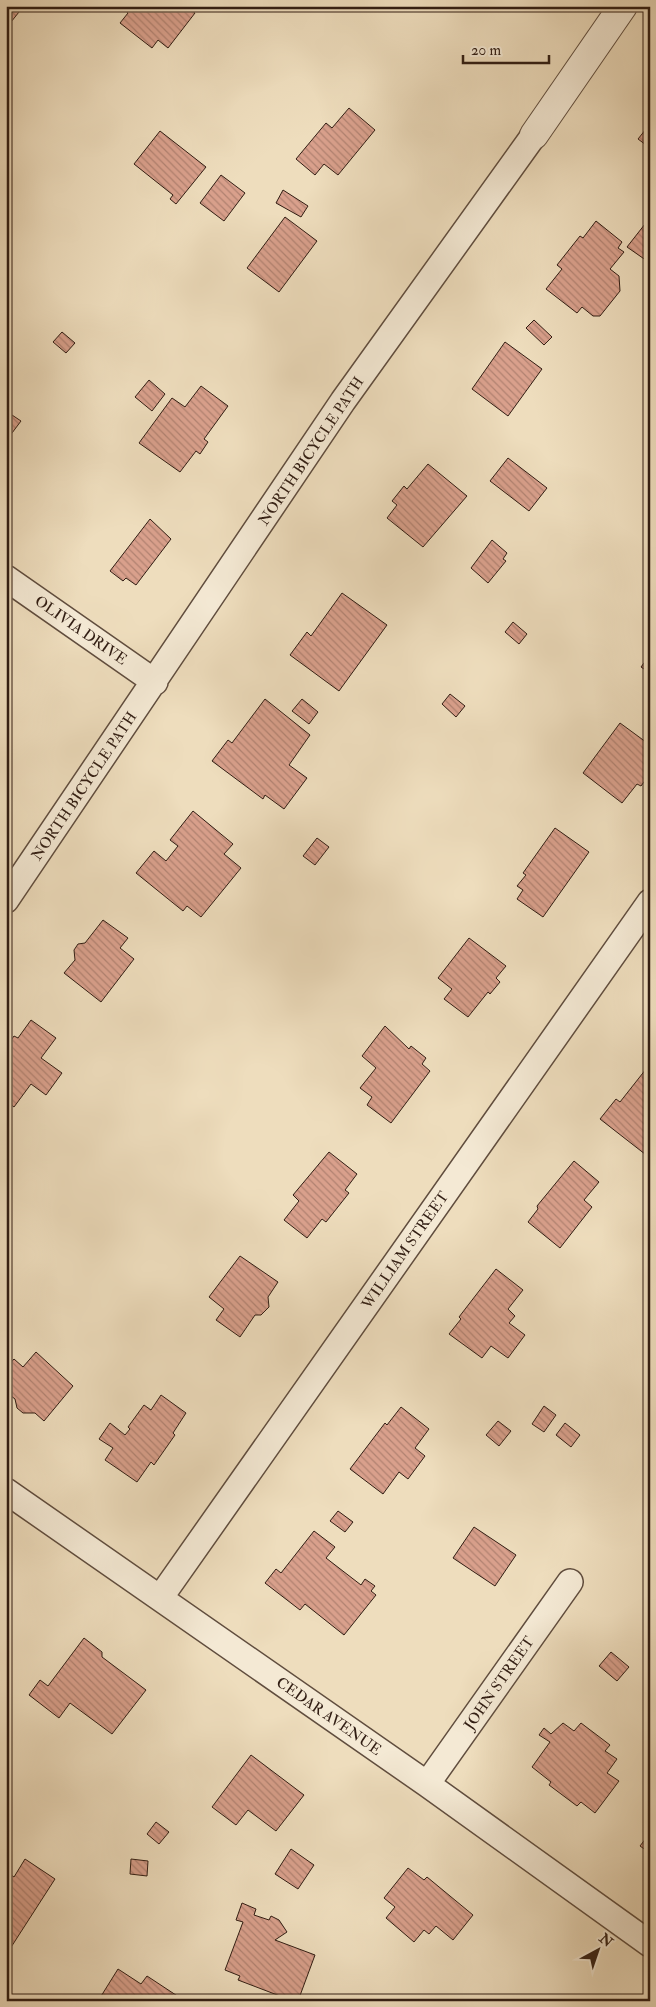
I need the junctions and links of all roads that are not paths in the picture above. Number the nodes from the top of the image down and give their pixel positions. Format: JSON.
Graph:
{"nodes":[{"id":1,"x":623,"y":6,"type":"edge"},
{"id":2,"x":534,"y":135,"type":"joint"},
{"id":3,"x":6,"y":578,"type":"edge"},
{"id":4,"x":155,"y":682,"type":"junction"},
{"id":5,"x":6,"y":900,"type":"edge"},
{"id":6,"x":650,"y":902,"type":"edge"},
{"id":7,"x":6,"y":1491,"type":"edge"},
{"id":8,"x":570,"y":1582,"type":"dead end"},
{"id":9,"x":160,"y":1598,"type":"junction"},
{"id":10,"x":427,"y":1784,"type":"junction"},
{"id":11,"x":650,"y":1944,"type":"edge"}],
"edges":[{"from":1,"to":2,"type":"street","name":"NORTH BICYCLE PATH"},
{"from":2,"to":4,"type":"street","name":"NORTH BICYCLE PATH"},
{"from":3,"to":4,"type":"street","name":"OLIVIA DRIVE"},
{"from":4,"to":5,"type":"street","name":"NORTH BICYCLE PATH"},
{"from":6,"to":9,"type":"street","name":"WILLIAM STREET"},
{"from":7,"to":9,"type":"street","name":"CEDAR AVENUE"},
{"from":8,"to":10,"type":"street","name":"JOHN STREET"},
{"from":9,"to":10,"type":"street","name":"CEDAR AVENUE"},
{"from":10,"to":11,"type":"street","name":"CEDAR AVENUE"}]}
